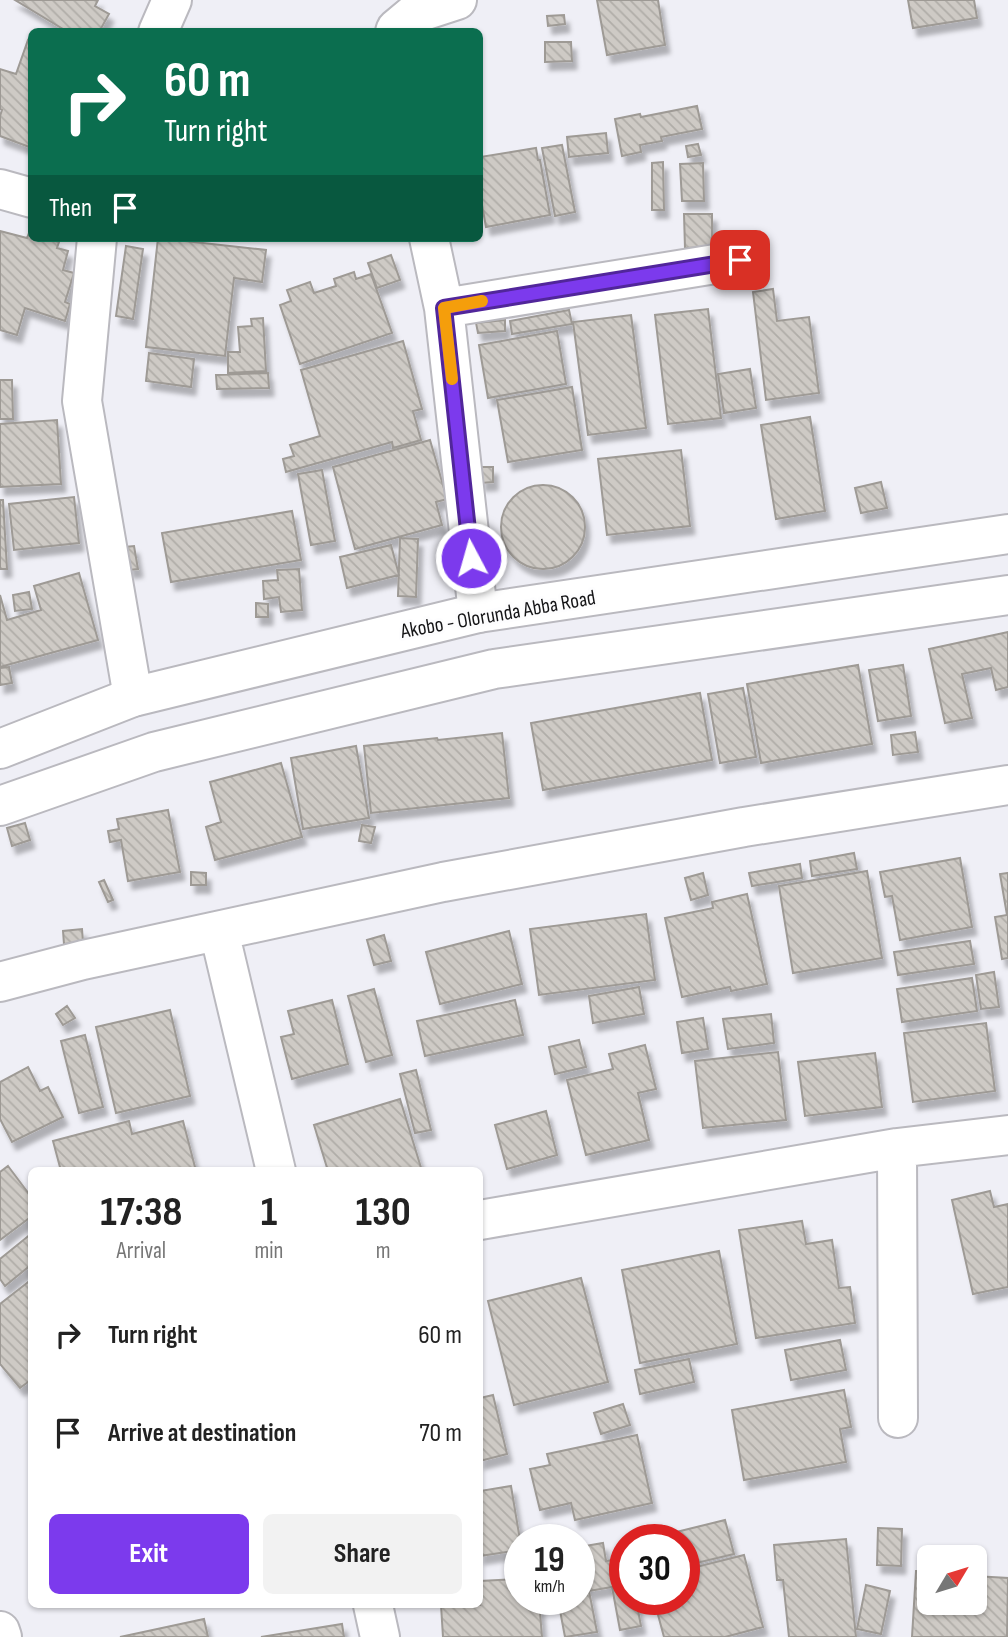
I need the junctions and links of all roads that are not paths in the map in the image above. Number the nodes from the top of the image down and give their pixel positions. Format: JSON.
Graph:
{"nodes":[{"id":1,"x":172,"y":0,"type":"edge"},
{"id":2,"x":457,"y":0,"type":"edge"},
{"id":3,"x":160,"y":28,"type":"edge"},
{"id":4,"x":397,"y":28,"type":"edge"},
{"id":5,"x":0,"y":189,"type":"edge"},
{"id":6,"x":28,"y":197,"type":"edge"},
{"id":7,"x":97,"y":242,"type":"edge"},
{"id":8,"x":430,"y":242,"type":"edge"},
{"id":9,"x":740,"y":260,"type":"dead end"},
{"id":10,"x":444,"y":308,"type":"junction"},
{"id":11,"x":1008,"y":534,"type":"edge"},
{"id":12,"x":1008,"y":596,"type":"edge"},
{"id":13,"x":478,"y":613,"type":"junction"},
{"id":14,"x":407,"y":629,"type":"junction"},
{"id":15,"x":419,"y":686,"type":"junction"},
{"id":16,"x":133,"y":697,"type":"junction"},
{"id":17,"x":0,"y":749,"type":"edge"},
{"id":18,"x":1008,"y":785,"type":"edge"},
{"id":19,"x":0,"y":806,"type":"edge"},
{"id":20,"x":219,"y":931,"type":"junction"},
{"id":21,"x":0,"y":982,"type":"edge"},
{"id":22,"x":1008,"y":1135,"type":"edge"},
{"id":23,"x":897,"y":1148,"type":"junction"},
{"id":24,"x":275,"y":1167,"type":"edge"},
{"id":25,"x":483,"y":1219,"type":"edge"},
{"id":26,"x":898,"y":1418,"type":"dead end"},
{"id":27,"x":374,"y":1608,"type":"edge"},
{"id":28,"x":0,"y":1631,"type":"edge"},
{"id":29,"x":2,"y":1637,"type":"edge"},
{"id":30,"x":380,"y":1637,"type":"edge"}],
"edges":[{"from":1,"to":3,"type":"street"},
{"from":2,"to":4,"type":"street"},
{"from":5,"to":6,"type":"street"},
{"from":7,"to":16,"type":"street"},
{"from":8,"to":10,"type":"street"},
{"from":9,"to":10,"type":"street"},
{"from":10,"to":13,"type":"street"},
{"from":11,"to":13,"type":"street","name":"Akobo - Olorunda Abba Road"},
{"from":12,"to":15,"type":"street"},
{"from":13,"to":14,"type":"street","name":"Akobo - Olorunda Abba Road"},
{"from":14,"to":15,"type":"street"},
{"from":14,"to":16,"type":"street","name":"Akobo - Olorunda Abba Road"},
{"from":15,"to":19,"type":"street"},
{"from":16,"to":17,"type":"street","name":"Akobo - Olorunda Abba Road"},
{"from":18,"to":20,"type":"street"},
{"from":20,"to":21,"type":"street"},
{"from":20,"to":24,"type":"street"},
{"from":22,"to":23,"type":"street"},
{"from":23,"to":25,"type":"street"},
{"from":23,"to":26,"type":"street"},
{"from":27,"to":30,"type":"street"},
{"from":28,"to":29,"type":"street"}]}
